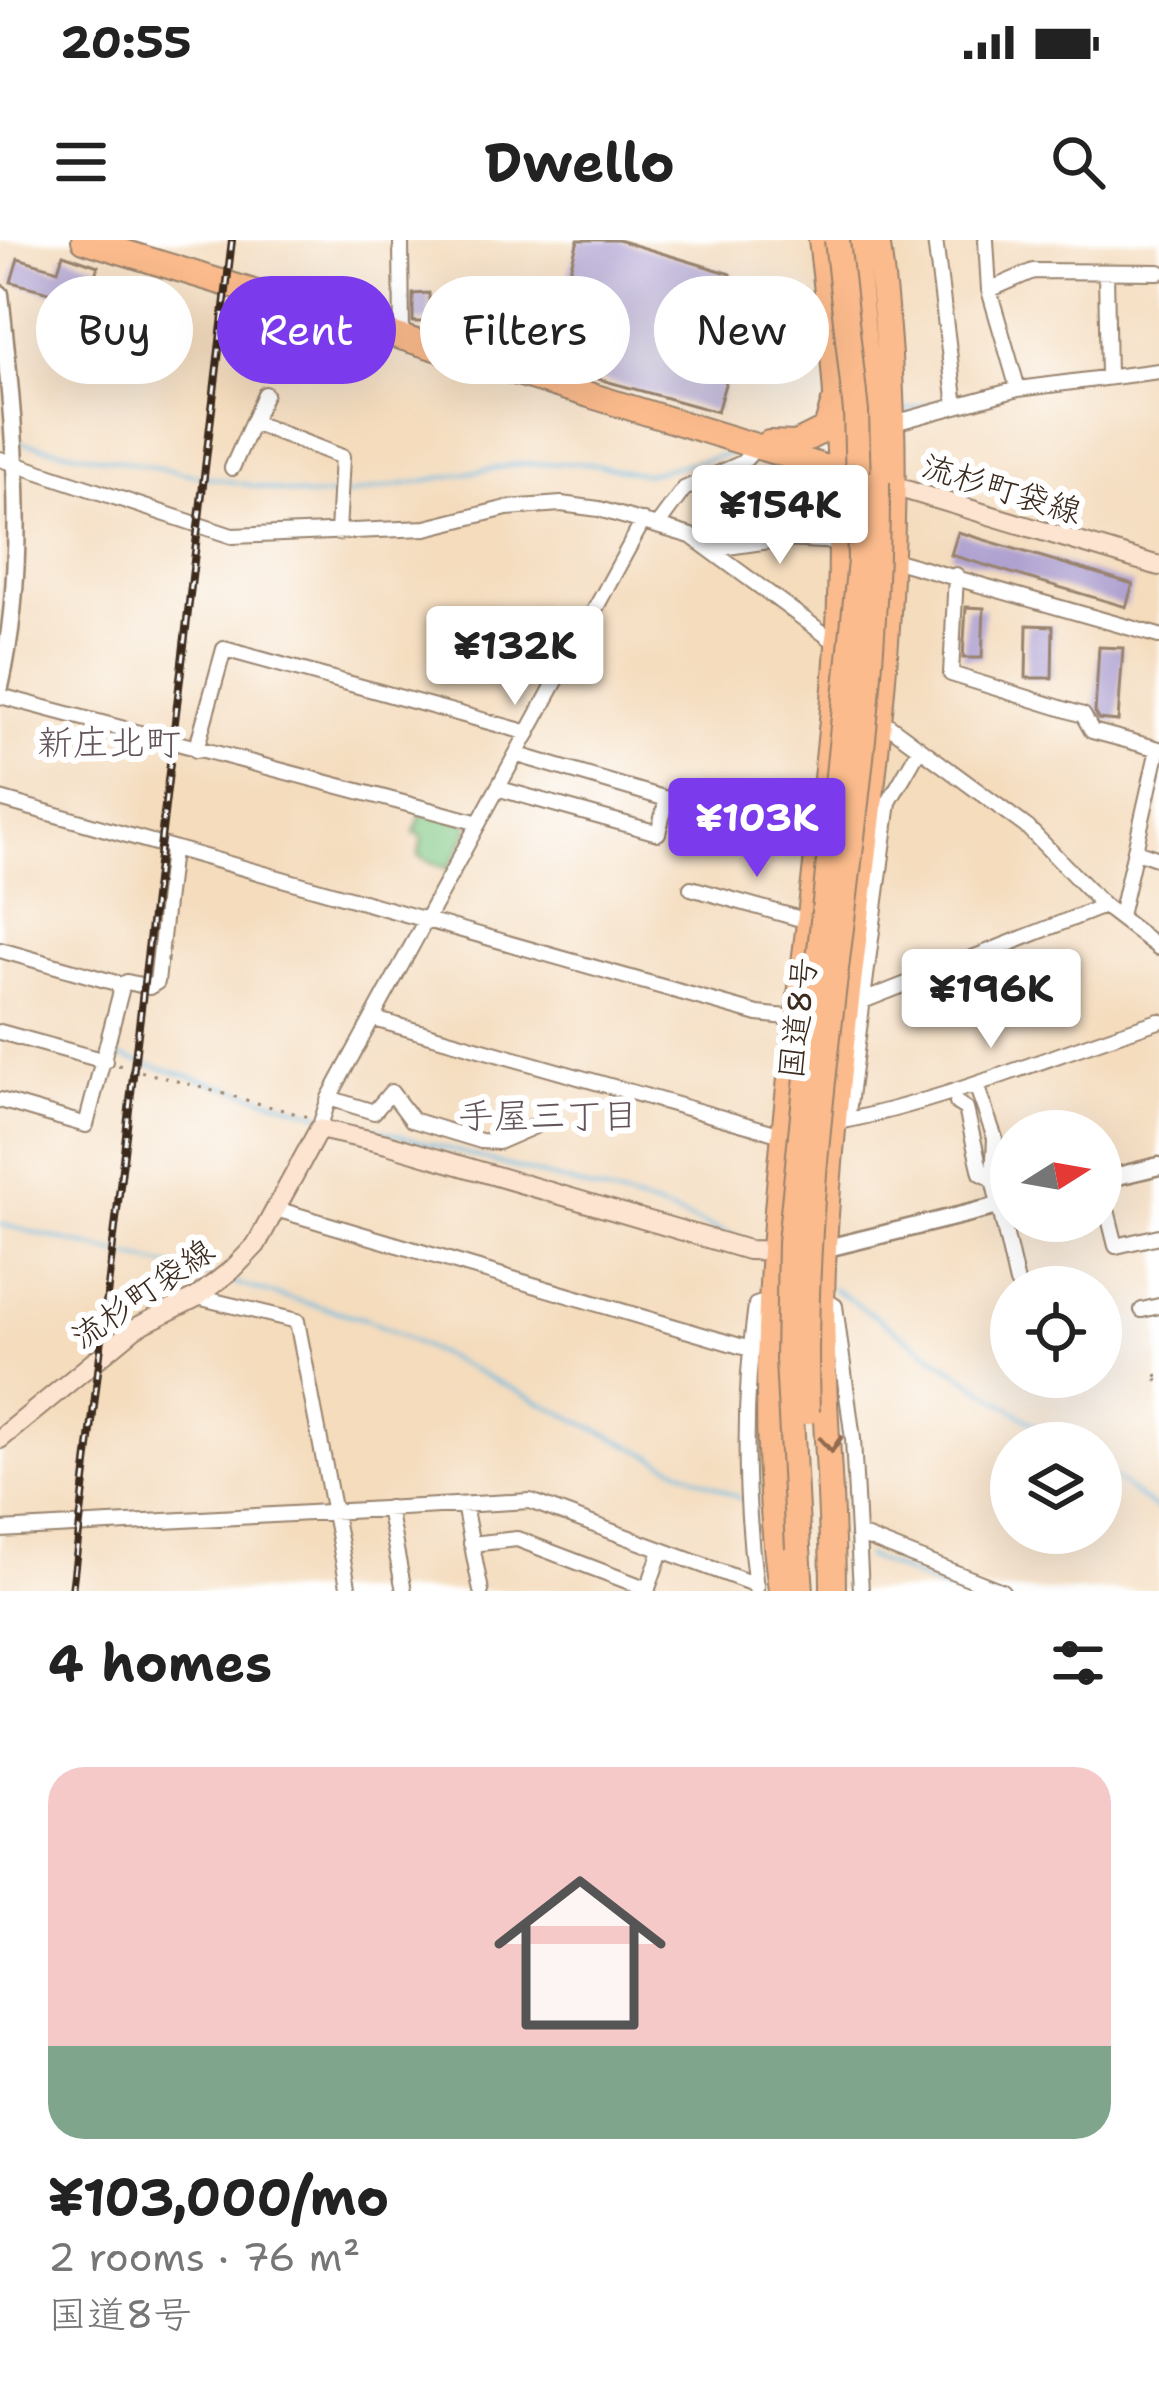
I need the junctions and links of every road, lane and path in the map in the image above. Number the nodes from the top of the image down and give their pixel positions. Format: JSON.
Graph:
{"nodes":[{"id":1,"x":84,"y":240,"type":"edge"},
{"id":2,"x":401,"y":240,"type":"edge"},
{"id":3,"x":821,"y":240,"type":"edge"},
{"id":4,"x":837,"y":240,"type":"edge"},
{"id":5,"x":854,"y":240,"type":"edge"},
{"id":6,"x":877,"y":240,"type":"edge"},
{"id":7,"x":935,"y":240,"type":"edge"},
{"id":8,"x":986,"y":240,"type":"edge"},
{"id":9,"x":1106,"y":272,"type":"junction"},
{"id":10,"x":1159,"y":272,"type":"edge"},
{"id":11,"x":989,"y":290,"type":"junction"},
{"id":12,"x":0,"y":294,"type":"edge"},
{"id":13,"x":403,"y":338,"type":"junction"},
{"id":14,"x":1159,"y":371,"type":"edge"},
{"id":15,"x":1108,"y":376,"type":"junction"},
{"id":16,"x":1018,"y":389,"type":"junction"},
{"id":17,"x":265,"y":394,"type":"dead end"},
{"id":18,"x":834,"y":396,"type":"junction"},
{"id":19,"x":956,"y":406,"type":"junction"},
{"id":20,"x":252,"y":422,"type":"junction"},
{"id":21,"x":894,"y":423,"type":"junction"},
{"id":22,"x":754,"y":444,"type":"junction"},
{"id":23,"x":0,"y":459,"type":"edge"},
{"id":24,"x":19,"y":464,"type":"junction"},
{"id":25,"x":232,"y":468,"type":"dead end"},
{"id":26,"x":840,"y":472,"type":"junction"},
{"id":27,"x":896,"y":487,"type":"junction"},
{"id":28,"x":643,"y":521,"type":"junction"},
{"id":29,"x":659,"y":523,"type":"junction"},
{"id":30,"x":338,"y":533,"type":"junction"},
{"id":31,"x":841,"y":542,"type":"junction"},
{"id":32,"x":714,"y":549,"type":"junction"},
{"id":33,"x":893,"y":560,"type":"junction"},
{"id":34,"x":1159,"y":566,"type":"edge"},
{"id":35,"x":956,"y":575,"type":"junction"},
{"id":36,"x":1159,"y":636,"type":"edge"},
{"id":37,"x":838,"y":644,"type":"junction"},
{"id":38,"x":0,"y":691,"type":"edge"},
{"id":39,"x":883,"y":722,"type":"junction"},
{"id":40,"x":530,"y":734,"type":"junction"},
{"id":41,"x":920,"y":748,"type":"junction"},
{"id":42,"x":1159,"y":749,"type":"edge"},
{"id":43,"x":196,"y":750,"type":"junction"},
{"id":44,"x":518,"y":755,"type":"junction"},
{"id":45,"x":500,"y":789,"type":"junction"},
{"id":46,"x":0,"y":799,"type":"edge"},
{"id":47,"x":479,"y":823,"type":"junction"},
{"id":48,"x":172,"y":850,"type":"junction"},
{"id":49,"x":1136,"y":851,"type":"junction"},
{"id":50,"x":1159,"y":860,"type":"edge"},
{"id":51,"x":692,"y":888,"type":"dead end"},
{"id":52,"x":1105,"y":906,"type":"junction"},
{"id":53,"x":1120,"y":916,"type":"junction"},
{"id":54,"x":428,"y":917,"type":"junction"},
{"id":55,"x":808,"y":921,"type":"junction"},
{"id":56,"x":1159,"y":949,"type":"edge"},
{"id":57,"x":0,"y":950,"type":"edge"},
{"id":58,"x":119,"y":987,"type":"junction"},
{"id":59,"x":856,"y":1004,"type":"junction"},
{"id":60,"x":374,"y":1018,"type":"junction"},
{"id":61,"x":796,"y":1018,"type":"junction"},
{"id":62,"x":1159,"y":1022,"type":"edge"},
{"id":63,"x":0,"y":1032,"type":"edge"},
{"id":64,"x":105,"y":1061,"type":"junction"},
{"id":65,"x":976,"y":1084,"type":"junction"},
{"id":66,"x":329,"y":1098,"type":"junction"},
{"id":67,"x":0,"y":1100,"type":"edge"},
{"id":68,"x":958,"y":1103,"type":"dead end"},
{"id":69,"x":841,"y":1122,"type":"junction"},
{"id":70,"x":990,"y":1124,"type":"edge"},
{"id":71,"x":319,"y":1125,"type":"junction"},
{"id":72,"x":535,"y":1126,"type":"dead end"},
{"id":73,"x":782,"y":1135,"type":"junction"},
{"id":74,"x":454,"y":1137,"type":"junction"},
{"id":75,"x":449,"y":1161,"type":"junction"},
{"id":76,"x":1159,"y":1166,"type":"edge"},
{"id":77,"x":1122,"y":1177,"type":"edge"},
{"id":78,"x":990,"y":1178,"type":"edge"},
{"id":79,"x":990,"y":1208,"type":"edge"},
{"id":80,"x":275,"y":1209,"type":"junction"},
{"id":81,"x":1159,"y":1236,"type":"edge"},
{"id":82,"x":1114,"y":1242,"type":"edge"},
{"id":83,"x":824,"y":1249,"type":"junction"},
{"id":84,"x":775,"y":1251,"type":"junction"},
{"id":85,"x":202,"y":1293,"type":"junction"},
{"id":86,"x":822,"y":1298,"type":"junction"},
{"id":87,"x":771,"y":1300,"type":"junction"},
{"id":88,"x":1159,"y":1306,"type":"edge"},
{"id":89,"x":1142,"y":1310,"type":"dead end"},
{"id":90,"x":750,"y":1349,"type":"junction"},
{"id":91,"x":0,"y":1438,"type":"edge"},
{"id":92,"x":464,"y":1504,"type":"junction"},
{"id":93,"x":388,"y":1508,"type":"junction"},
{"id":94,"x":334,"y":1511,"type":"junction"},
{"id":95,"x":0,"y":1530,"type":"edge"},
{"id":96,"x":860,"y":1535,"type":"junction"},
{"id":97,"x":471,"y":1544,"type":"junction"},
{"id":98,"x":661,"y":1550,"type":"junction"},
{"id":99,"x":764,"y":1589,"type":"edge"},
{"id":100,"x":647,"y":1590,"type":"edge"},
{"id":101,"x":349,"y":1591,"type":"edge"},
{"id":102,"x":404,"y":1591,"type":"edge"},
{"id":103,"x":482,"y":1591,"type":"edge"},
{"id":104,"x":801,"y":1591,"type":"edge"},
{"id":105,"x":818,"y":1591,"type":"edge"},
{"id":106,"x":833,"y":1591,"type":"edge"},
{"id":107,"x":862,"y":1591,"type":"edge"},
{"id":108,"x":1002,"y":1591,"type":"edge"}],
"edges":[{"from":1,"to":13,"type":"highway"},
{"from":2,"to":13,"type":"street"},
{"from":3,"to":18,"type":"highway"},
{"from":4,"to":104,"type":"highway","name":"国道8号","bridge":true},
{"from":5,"to":105,"type":"highway","name":"国道8号","bridge":true},
{"from":6,"to":21,"type":"highway"},
{"from":7,"to":19,"type":"street"},
{"from":8,"to":11,"type":"street"},
{"from":9,"to":10,"type":"street"},
{"from":9,"to":11,"type":"street"},
{"from":9,"to":15,"type":"street"},
{"from":11,"to":16,"type":"street"},
{"from":12,"to":24,"type":"street"},
{"from":13,"to":22,"type":"highway"},
{"from":14,"to":15,"type":"street"},
{"from":15,"to":16,"type":"street"},
{"from":16,"to":19,"type":"street"},
{"from":17,"to":20,"type":"street"},
{"from":18,"to":22,"type":"highway"},
{"from":18,"to":26,"type":"highway"},
{"from":19,"to":21,"type":"street"},
{"from":20,"to":25,"type":"street"},
{"from":20,"to":30,"type":"street"},
{"from":21,"to":27,"type":"highway"},
{"from":22,"to":26,"type":"highway"},
{"from":22,"to":29,"type":"street"},
{"from":23,"to":24,"type":"street"},
{"from":24,"to":30,"type":"street"},
{"from":24,"to":38,"type":"street"},
{"from":26,"to":27,"type":"highway"},
{"from":26,"to":31,"type":"highway"},
{"from":27,"to":33,"type":"highway"},
{"from":27,"to":34,"type":"main road","name":"流杉町袋線"},
{"from":28,"to":29,"type":"street"},
{"from":28,"to":30,"type":"street"},
{"from":28,"to":40,"type":"street"},
{"from":29,"to":32,"type":"street"},
{"from":31,"to":32,"type":"street"},
{"from":31,"to":37,"type":"highway"},
{"from":32,"to":37,"type":"street"},
{"from":33,"to":35,"type":"street"},
{"from":33,"to":39,"type":"highway"},
{"from":35,"to":36,"type":"street"},
{"from":35,"to":42,"type":"street"},
{"from":37,"to":55,"type":"highway"},
{"from":38,"to":43,"type":"street"},
{"from":39,"to":41,"type":"street"},
{"from":39,"to":59,"type":"highway"},
{"from":40,"to":43,"type":"street"},
{"from":40,"to":44,"type":"street"},
{"from":41,"to":52,"type":"street"},
{"from":41,"to":59,"type":"street"},
{"from":42,"to":49,"type":"street"},
{"from":43,"to":47,"type":"street"},
{"from":44,"to":45,"type":"street"},
{"from":44,"to":45,"type":"street"},
{"from":45,"to":47,"type":"street"},
{"from":46,"to":48,"type":"street"},
{"from":47,"to":54,"type":"street"},
{"from":48,"to":54,"type":"street"},
{"from":48,"to":58,"type":"street"},
{"from":49,"to":50,"type":"street"},
{"from":49,"to":53,"type":"street"},
{"from":51,"to":55,"type":"street"},
{"from":52,"to":53,"type":"street"},
{"from":52,"to":59,"type":"street"},
{"from":53,"to":56,"type":"street"},
{"from":54,"to":60,"type":"street"},
{"from":54,"to":61,"type":"street"},
{"from":55,"to":61,"type":"highway"},
{"from":57,"to":58,"type":"street"},
{"from":58,"to":64,"type":"street"},
{"from":59,"to":69,"type":"highway"},
{"from":60,"to":66,"type":"street"},
{"from":60,"to":73,"type":"street"},
{"from":61,"to":73,"type":"highway"},
{"from":62,"to":65,"type":"street"},
{"from":63,"to":64,"type":"street"},
{"from":64,"to":67,"type":"street"},
{"from":64,"to":71,"type":"path"},
{"from":65,"to":69,"type":"street"},
{"from":65,"to":70,"type":"street"},
{"from":66,"to":71,"type":"street"},
{"from":66,"to":74,"type":"street"},
{"from":68,"to":78,"type":"street"},
{"from":69,"to":83,"type":"highway"},
{"from":71,"to":75,"type":"main road"},
{"from":71,"to":80,"type":"main road","name":"流杉町袋線"},
{"from":72,"to":74,"type":"street"},
{"from":73,"to":84,"type":"highway"},
{"from":74,"to":75,"type":"street"},
{"from":75,"to":84,"type":"main road"},
{"from":76,"to":77,"type":"street"},
{"from":79,"to":83,"type":"street"},
{"from":80,"to":85,"type":"main road","name":"流杉町袋線"},
{"from":80,"to":90,"type":"street"},
{"from":81,"to":82,"type":"street"},
{"from":83,"to":84,"type":"main road"},
{"from":83,"to":86,"type":"highway"},
{"from":84,"to":87,"type":"highway"},
{"from":85,"to":91,"type":"main road","name":"流杉町袋線"},
{"from":85,"to":94,"type":"street"},
{"from":86,"to":96,"type":"street"},
{"from":86,"to":106,"type":"highway","one_way":true},
{"from":87,"to":90,"type":"street"},
{"from":87,"to":99,"type":"highway"},
{"from":88,"to":89,"type":"street"},
{"from":90,"to":99,"type":"street"},
{"from":92,"to":93,"type":"street"},
{"from":92,"to":97,"type":"street"},
{"from":92,"to":98,"type":"street"},
{"from":93,"to":94,"type":"street"},
{"from":93,"to":102,"type":"street"},
{"from":94,"to":95,"type":"street"},
{"from":94,"to":101,"type":"street"},
{"from":96,"to":107,"type":"street"},
{"from":96,"to":108,"type":"street"},
{"from":97,"to":100,"type":"street"},
{"from":97,"to":103,"type":"street"},
{"from":98,"to":99,"type":"street"},
{"from":98,"to":100,"type":"street"}]}
